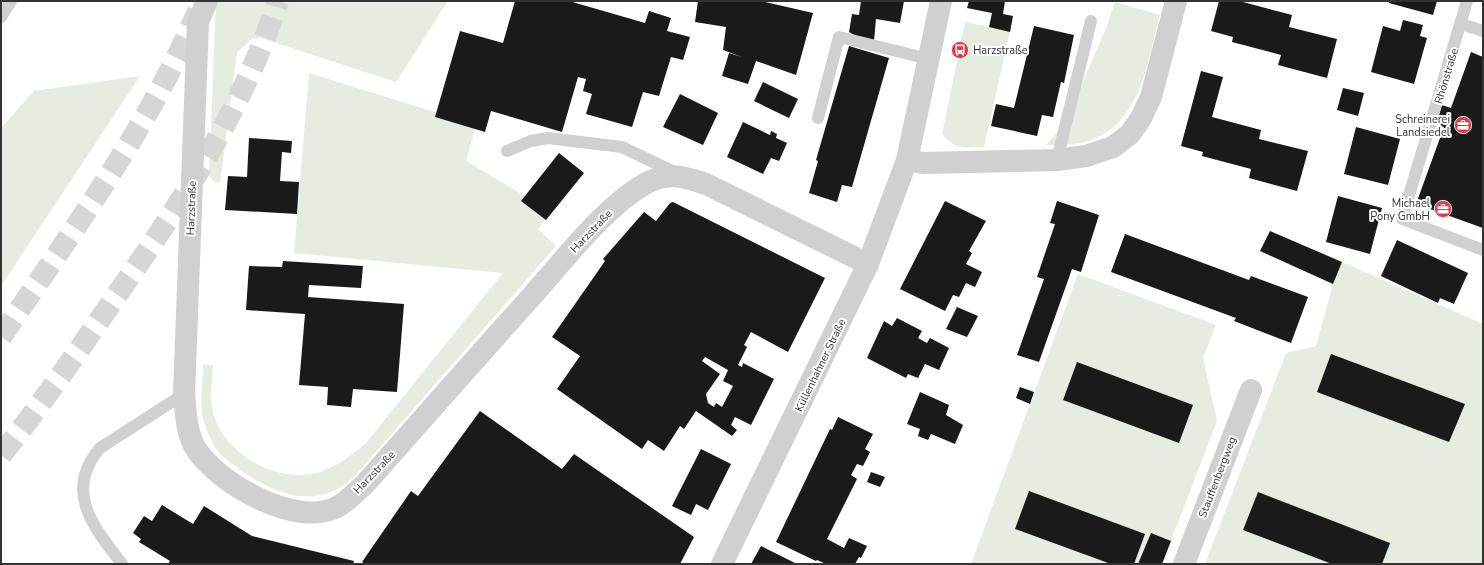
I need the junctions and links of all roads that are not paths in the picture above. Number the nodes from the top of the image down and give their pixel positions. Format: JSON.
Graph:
{"nodes":[{"id":1,"x":11,"y":1,"type":"edge"},
{"id":2,"x":206,"y":1,"type":"edge"},
{"id":3,"x":940,"y":1,"type":"edge"},
{"id":4,"x":1176,"y":1,"type":"edge"},
{"id":5,"x":1467,"y":1,"type":"edge"},
{"id":6,"x":1,"y":17,"type":"edge"},
{"id":7,"x":1091,"y":21,"type":"dead end"},
{"id":8,"x":1461,"y":24,"type":"junction"},
{"id":9,"x":1483,"y":31,"type":"edge"},
{"id":10,"x":929,"y":59,"type":"junction"},
{"id":11,"x":818,"y":118,"type":"dead end"},
{"id":12,"x":507,"y":151,"type":"dead end"},
{"id":13,"x":907,"y":160,"type":"junction"},
{"id":14,"x":1057,"y":160,"type":"junction"},
{"id":15,"x":683,"y":176,"type":"junction"},
{"id":16,"x":1483,"y":250,"type":"edge"},
{"id":17,"x":868,"y":264,"type":"junction"},
{"id":18,"x":1251,"y":390,"type":"dead end"},
{"id":19,"x":184,"y":394,"type":"junction"},
{"id":20,"x":122,"y":564,"type":"edge"},
{"id":21,"x":722,"y":564,"type":"edge"},
{"id":22,"x":1184,"y":564,"type":"edge"}],
"edges":[{"from":1,"to":6,"type":"lane"},
{"from":2,"to":19,"type":"street","name":"Harzstraße"},
{"from":3,"to":10,"type":"street","name":"Küllenhahner Straße"},
{"from":4,"to":14,"type":"street"},
{"from":5,"to":8,"type":"lane","name":"Rhönstraße"},
{"from":7,"to":14,"type":"lane"},
{"from":8,"to":9,"type":"lane"},
{"from":8,"to":16,"type":"lane","name":"Rhönstraße"},
{"from":10,"to":11,"type":"lane"},
{"from":10,"to":13,"type":"street","name":"Küllenhahner Straße"},
{"from":12,"to":15,"type":"lane"},
{"from":13,"to":14,"type":"street"},
{"from":13,"to":17,"type":"street","name":"Küllenhahner Straße"},
{"from":15,"to":17,"type":"street","name":"Harzstraße"},
{"from":15,"to":19,"type":"street","name":"Harzstraße"},
{"from":17,"to":21,"type":"street","name":"Küllenhahner Straße"},
{"from":18,"to":22,"type":"street","name":"Stauffenbergweg"},
{"from":19,"to":20,"type":"lane"}]}
